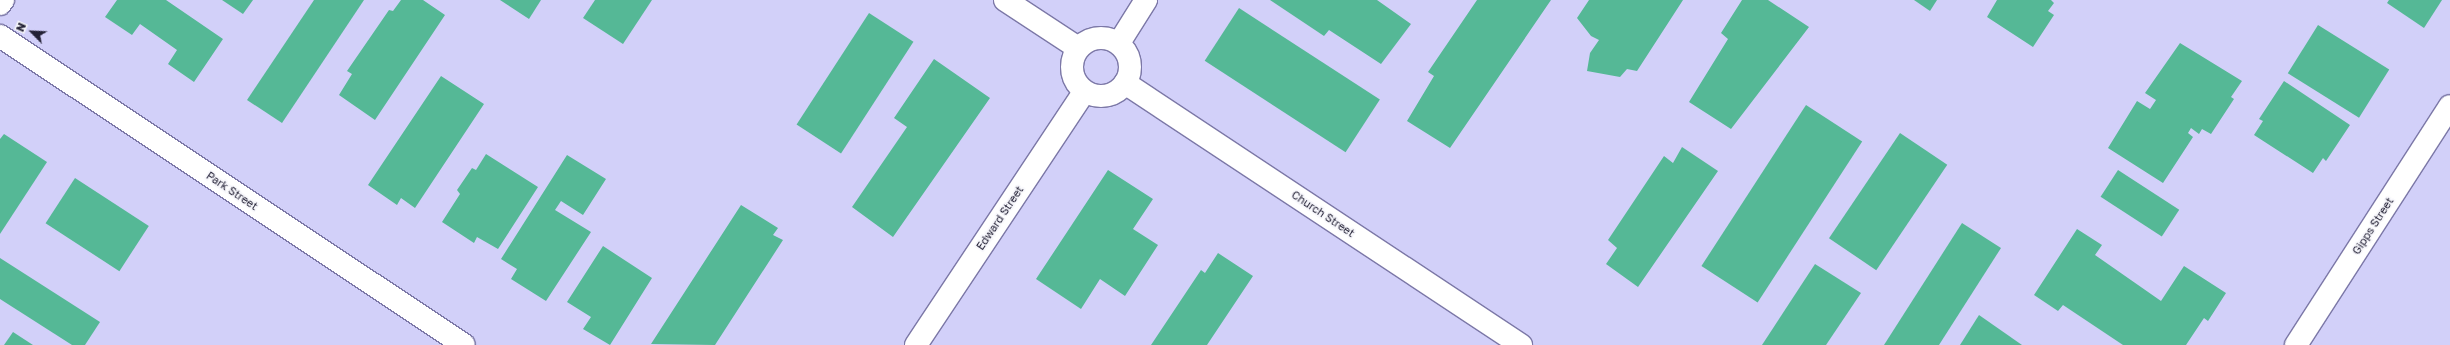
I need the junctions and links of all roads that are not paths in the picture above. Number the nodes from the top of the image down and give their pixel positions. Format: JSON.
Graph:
{"nodes":[{"id":1,"x":3,"y":0,"type":"edge"},
{"id":2,"x":1005,"y":0,"type":"edge"},
{"id":3,"x":1146,"y":0,"type":"edge"},
{"id":4,"x":0,"y":4,"type":"edge"},
{"id":5,"x":0,"y":36,"type":"edge"},
{"id":6,"x":1118,"y":42,"type":"junction"},
{"id":7,"x":1078,"y":48,"type":"junction"},
{"id":8,"x":1125,"y":83,"type":"junction"},
{"id":9,"x":1084,"y":92,"type":"junction"},
{"id":10,"x":2450,"y":106,"type":"edge"},
{"id":11,"x":464,"y":345,"type":"edge"},
{"id":12,"x":916,"y":345,"type":"edge"},
{"id":13,"x":1521,"y":345,"type":"edge"},
{"id":14,"x":2296,"y":345,"type":"edge"}],
"edges":[{"from":1,"to":4,"type":"street"},
{"from":2,"to":7,"type":"street"},
{"from":3,"to":6,"type":"street"},
{"from":5,"to":11,"type":"street","name":"Park Street"},
{"from":6,"to":7,"type":"street"},
{"from":6,"to":8,"type":"street"},
{"from":7,"to":9,"type":"street"},
{"from":8,"to":9,"type":"street"},
{"from":8,"to":13,"type":"street","name":"Church Street"},
{"from":9,"to":12,"type":"street","name":"Edward Street"},
{"from":10,"to":14,"type":"street","name":"Gipps Street"}]}
